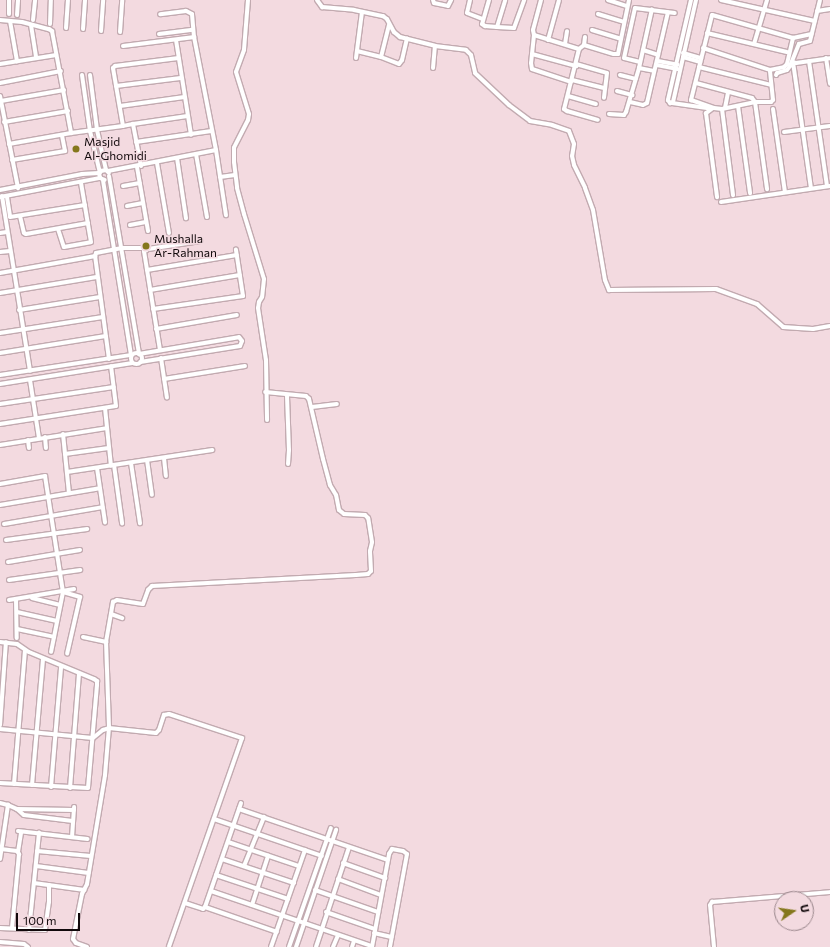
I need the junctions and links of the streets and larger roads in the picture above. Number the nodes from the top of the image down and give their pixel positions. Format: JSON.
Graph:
{"nodes":[{"id":1,"x":9,"y":0,"type":"edge"},
{"id":2,"x":18,"y":0,"type":"edge"},
{"id":3,"x":35,"y":0,"type":"edge"},
{"id":4,"x":51,"y":0,"type":"edge"},
{"id":5,"x":68,"y":0,"type":"edge"},
{"id":6,"x":85,"y":0,"type":"edge"},
{"id":7,"x":103,"y":0,"type":"edge"},
{"id":8,"x":122,"y":0,"type":"edge"},
{"id":9,"x":248,"y":0,"type":"edge"},
{"id":10,"x":317,"y":0,"type":"edge"},
{"id":11,"x":433,"y":0,"type":"edge"},
{"id":12,"x":451,"y":0,"type":"edge"},
{"id":13,"x":470,"y":0,"type":"edge"},
{"id":14,"x":489,"y":0,"type":"edge"},
{"id":15,"x":505,"y":0,"type":"edge"},
{"id":16,"x":524,"y":0,"type":"edge"},
{"id":17,"x":542,"y":0,"type":"edge"},
{"id":18,"x":559,"y":0,"type":"edge"},
{"id":19,"x":608,"y":0,"type":"edge"},
{"id":20,"x":629,"y":0,"type":"edge"},
{"id":21,"x":691,"y":0,"type":"edge"},
{"id":22,"x":696,"y":0,"type":"edge"},
{"id":23,"x":721,"y":0,"type":"edge"},
{"id":24,"x":767,"y":0,"type":"edge"},
{"id":25,"x":818,"y":0,"type":"edge"},
{"id":26,"x":627,"y":6,"type":"junction"},
{"id":27,"x":652,"y":9,"type":"junction"},
{"id":28,"x":830,"y":9,"type":"edge"},
{"id":29,"x":764,"y":10,"type":"junction"},
{"id":30,"x":817,"y":11,"type":"junction"},
{"id":31,"x":362,"y":12,"type":"junction"},
{"id":32,"x":668,"y":12,"type":"junction"},
{"id":33,"x":675,"y":13,"type":"dead end"},
{"id":34,"x":9,"y":14,"type":"dead end"},
{"id":35,"x":160,"y":14,"type":"dead end"},
{"id":36,"x":598,"y":14,"type":"dead end"},
{"id":37,"x":17,"y":15,"type":"dead end"},
{"id":38,"x":483,"y":19,"type":"junction"},
{"id":39,"x":0,"y":20,"type":"edge"},
{"id":40,"x":33,"y":20,"type":"dead end"},
{"id":41,"x":10,"y":21,"type":"junction"},
{"id":42,"x":815,"y":21,"type":"junction"},
{"id":43,"x":624,"y":22,"type":"junction"},
{"id":44,"x":31,"y":24,"type":"junction"},
{"id":45,"x":50,"y":24,"type":"dead end"},
{"id":46,"x":389,"y":25,"type":"junction"},
{"id":47,"x":498,"y":27,"type":"junction"},
{"id":48,"x":66,"y":28,"type":"dead end"},
{"id":49,"x":83,"y":29,"type":"dead end"},
{"id":50,"x":758,"y":29,"type":"junction"},
{"id":51,"x":193,"y":30,"type":"junction"},
{"id":52,"x":592,"y":30,"type":"dead end"},
{"id":53,"x":101,"y":31,"type":"dead end"},
{"id":54,"x":567,"y":31,"type":"dead end"},
{"id":55,"x":120,"y":32,"type":"dead end"},
{"id":56,"x":707,"y":33,"type":"junction"},
{"id":57,"x":159,"y":34,"type":"dead end"},
{"id":58,"x":812,"y":34,"type":"junction"},
{"id":59,"x":534,"y":35,"type":"junction"},
{"id":60,"x":194,"y":37,"type":"junction"},
{"id":61,"x":584,"y":37,"type":"dead end"},
{"id":62,"x":793,"y":38,"type":"junction"},
{"id":63,"x":407,"y":39,"type":"junction"},
{"id":64,"x":621,"y":39,"type":"junction"},
{"id":65,"x":176,"y":40,"type":"junction"},
{"id":66,"x":548,"y":40,"type":"junction"},
{"id":67,"x":565,"y":44,"type":"junction"},
{"id":68,"x":754,"y":44,"type":"junction"},
{"id":69,"x":584,"y":45,"type":"junction"},
{"id":70,"x":123,"y":46,"type":"dead end"},
{"id":71,"x":435,"y":46,"type":"junction"},
{"id":72,"x":703,"y":48,"type":"junction"},
{"id":73,"x":579,"y":49,"type":"junction"},
{"id":74,"x":643,"y":50,"type":"junction"},
{"id":75,"x":357,"y":51,"type":"junction"},
{"id":76,"x":787,"y":52,"type":"dead end"},
{"id":77,"x":532,"y":54,"type":"junction"},
{"id":78,"x":56,"y":55,"type":"junction"},
{"id":79,"x":658,"y":55,"type":"junction"},
{"id":80,"x":683,"y":55,"type":"junction"},
{"id":81,"x":381,"y":57,"type":"junction"},
{"id":82,"x":36,"y":58,"type":"junction"},
{"id":83,"x":178,"y":58,"type":"junction"},
{"id":84,"x":356,"y":58,"type":"dead end"},
{"id":85,"x":828,"y":58,"type":"edge"},
{"id":86,"x":700,"y":60,"type":"junction"},
{"id":87,"x":17,"y":61,"type":"junction"},
{"id":88,"x":809,"y":61,"type":"junction"},
{"id":89,"x":640,"y":62,"type":"junction"},
{"id":90,"x":793,"y":62,"type":"junction"},
{"id":91,"x":658,"y":63,"type":"junction"},
{"id":92,"x":0,"y":64,"type":"edge"},
{"id":93,"x":576,"y":65,"type":"junction"},
{"id":94,"x":678,"y":67,"type":"junction"},
{"id":95,"x":433,"y":68,"type":"dead end"},
{"id":96,"x":639,"y":68,"type":"junction"},
{"id":97,"x":700,"y":68,"type":"junction"},
{"id":98,"x":770,"y":70,"type":"junction"},
{"id":99,"x":61,"y":71,"type":"junction"},
{"id":100,"x":654,"y":71,"type":"junction"},
{"id":101,"x":82,"y":75,"type":"dead end"},
{"id":102,"x":90,"y":75,"type":"dead end"},
{"id":103,"x":620,"y":75,"type":"dead end"},
{"id":104,"x":776,"y":75,"type":"dead end"},
{"id":105,"x":181,"y":78,"type":"junction"},
{"id":106,"x":636,"y":79,"type":"junction"},
{"id":107,"x":571,"y":81,"type":"junction"},
{"id":108,"x":0,"y":83,"type":"edge"},
{"id":109,"x":696,"y":83,"type":"junction"},
{"id":110,"x":830,"y":84,"type":"edge"},
{"id":111,"x":770,"y":85,"type":"junction"},
{"id":112,"x":116,"y":86,"type":"junction"},
{"id":113,"x":605,"y":88,"type":"junction"},
{"id":114,"x":64,"y":90,"type":"junction"},
{"id":115,"x":617,"y":91,"type":"dead end"},
{"id":116,"x":728,"y":92,"type":"junction"},
{"id":117,"x":632,"y":95,"type":"junction"},
{"id":118,"x":0,"y":96,"type":"edge"},
{"id":119,"x":184,"y":96,"type":"junction"},
{"id":120,"x":568,"y":96,"type":"junction"},
{"id":121,"x":604,"y":98,"type":"dead end"},
{"id":122,"x":1,"y":101,"type":"edge"},
{"id":123,"x":630,"y":102,"type":"junction"},
{"id":124,"x":755,"y":102,"type":"junction"},
{"id":125,"x":596,"y":104,"type":"dead end"},
{"id":126,"x":120,"y":106,"type":"junction"},
{"id":127,"x":738,"y":106,"type":"junction"},
{"id":128,"x":714,"y":108,"type":"junction"},
{"id":129,"x":724,"y":108,"type":"junction"},
{"id":130,"x":773,"y":109,"type":"dead end"},
{"id":131,"x":68,"y":111,"type":"junction"},
{"id":132,"x":609,"y":114,"type":"dead end"},
{"id":133,"x":187,"y":116,"type":"junction"},
{"id":134,"x":598,"y":120,"type":"dead end"},
{"id":135,"x":3,"y":121,"type":"edge"},
{"id":136,"x":133,"y":124,"type":"junction"},
{"id":137,"x":123,"y":126,"type":"junction"},
{"id":138,"x":830,"y":126,"type":"edge"},
{"id":139,"x":819,"y":127,"type":"junction"},
{"id":140,"x":97,"y":130,"type":"junction"},
{"id":141,"x":802,"y":130,"type":"junction"},
{"id":142,"x":90,"y":131,"type":"junction"},
{"id":143,"x":211,"y":131,"type":"junction"},
{"id":144,"x":784,"y":132,"type":"dead end"},
{"id":145,"x":71,"y":133,"type":"junction"},
{"id":146,"x":62,"y":135,"type":"junction"},
{"id":147,"x":191,"y":135,"type":"junction"},
{"id":148,"x":136,"y":142,"type":"junction"},
{"id":149,"x":9,"y":144,"type":"junction"},
{"id":150,"x":100,"y":144,"type":"junction"},
{"id":151,"x":93,"y":146,"type":"junction"},
{"id":152,"x":216,"y":150,"type":"junction"},
{"id":153,"x":196,"y":154,"type":"junction"},
{"id":154,"x":177,"y":158,"type":"junction"},
{"id":155,"x":12,"y":160,"type":"junction"},
{"id":156,"x":157,"y":162,"type":"junction"},
{"id":157,"x":139,"y":166,"type":"junction"},
{"id":158,"x":107,"y":172,"type":"junction"},
{"id":159,"x":235,"y":175,"type":"junction"},
{"id":160,"x":100,"y":176,"type":"junction"},
{"id":161,"x":220,"y":177,"type":"junction"},
{"id":162,"x":81,"y":183,"type":"junction"},
{"id":163,"x":140,"y":184,"type":"junction"},
{"id":164,"x":123,"y":186,"type":"dead end"},
{"id":165,"x":829,"y":186,"type":"edge"},
{"id":166,"x":17,"y":187,"type":"junction"},
{"id":167,"x":811,"y":188,"type":"junction"},
{"id":168,"x":767,"y":189,"type":"dead end"},
{"id":169,"x":0,"y":190,"type":"edge"},
{"id":170,"x":785,"y":192,"type":"junction"},
{"id":171,"x":18,"y":193,"type":"junction"},
{"id":172,"x":750,"y":193,"type":"dead end"},
{"id":173,"x":734,"y":195,"type":"dead end"},
{"id":174,"x":3,"y":197,"type":"edge"},
{"id":175,"x":717,"y":197,"type":"dead end"},
{"id":176,"x":721,"y":202,"type":"dead end"},
{"id":177,"x":143,"y":203,"type":"junction"},
{"id":178,"x":85,"y":205,"type":"junction"},
{"id":179,"x":128,"y":206,"type":"dead end"},
{"id":180,"x":226,"y":215,"type":"dead end"},
{"id":181,"x":20,"y":216,"type":"junction"},
{"id":182,"x":207,"y":217,"type":"dead end"},
{"id":183,"x":186,"y":218,"type":"dead end"},
{"id":184,"x":146,"y":222,"type":"junction"},
{"id":185,"x":88,"y":223,"type":"junction"},
{"id":186,"x":130,"y":225,"type":"dead end"},
{"id":187,"x":58,"y":229,"type":"junction"},
{"id":188,"x":148,"y":231,"type":"dead end"},
{"id":189,"x":7,"y":232,"type":"junction"},
{"id":190,"x":0,"y":233,"type":"edge"},
{"id":191,"x":169,"y":233,"type":"dead end"},
{"id":192,"x":200,"y":241,"type":"dead end"},
{"id":193,"x":120,"y":246,"type":"junction"},
{"id":194,"x":113,"y":247,"type":"junction"},
{"id":195,"x":146,"y":250,"type":"junction"},
{"id":196,"x":10,"y":251,"type":"junction"},
{"id":197,"x":0,"y":252,"type":"edge"},
{"id":198,"x":95,"y":256,"type":"junction"},
{"id":199,"x":147,"y":270,"type":"junction"},
{"id":200,"x":13,"y":271,"type":"junction"},
{"id":201,"x":0,"y":273,"type":"edge"},
{"id":202,"x":240,"y":275,"type":"junction"},
{"id":203,"x":97,"y":277,"type":"junction"},
{"id":204,"x":16,"y":290,"type":"junction"},
{"id":205,"x":150,"y":290,"type":"junction"},
{"id":206,"x":0,"y":293,"type":"edge"},
{"id":207,"x":100,"y":297,"type":"junction"},
{"id":208,"x":153,"y":309,"type":"junction"},
{"id":209,"x":19,"y":310,"type":"junction"},
{"id":210,"x":133,"y":315,"type":"junction"},
{"id":211,"x":125,"y":316,"type":"junction"},
{"id":212,"x":237,"y":316,"type":"dead end"},
{"id":213,"x":103,"y":317,"type":"junction"},
{"id":214,"x":830,"y":326,"type":"edge"},
{"id":215,"x":156,"y":329,"type":"junction"},
{"id":216,"x":23,"y":330,"type":"junction"},
{"id":217,"x":0,"y":332,"type":"edge"},
{"id":218,"x":106,"y":336,"type":"junction"},
{"id":219,"x":26,"y":349,"type":"junction"},
{"id":220,"x":160,"y":350,"type":"junction"},
{"id":221,"x":0,"y":353,"type":"edge"},
{"id":222,"x":139,"y":354,"type":"junction"},
{"id":223,"x":131,"y":355,"type":"junction"},
{"id":224,"x":161,"y":358,"type":"junction"},
{"id":225,"x":109,"y":359,"type":"junction"},
{"id":226,"x":102,"y":360,"type":"junction"},
{"id":227,"x":140,"y":362,"type":"junction"},
{"id":228,"x":132,"y":363,"type":"junction"},
{"id":229,"x":110,"y":366,"type":"junction"},
{"id":230,"x":244,"y":366,"type":"dead end"},
{"id":231,"x":103,"y":367,"type":"junction"},
{"id":232,"x":30,"y":371,"type":"junction"},
{"id":233,"x":0,"y":375,"type":"edge"},
{"id":234,"x":164,"y":379,"type":"junction"},
{"id":235,"x":30,"y":380,"type":"junction"},
{"id":236,"x":0,"y":384,"type":"edge"},
{"id":237,"x":114,"y":387,"type":"junction"},
{"id":238,"x":265,"y":392,"type":"junction"},
{"id":239,"x":287,"y":396,"type":"junction"},
{"id":240,"x":167,"y":398,"type":"dead end"},
{"id":241,"x":33,"y":399,"type":"junction"},
{"id":242,"x":0,"y":404,"type":"edge"},
{"id":243,"x":337,"y":404,"type":"dead end"},
{"id":244,"x":312,"y":407,"type":"junction"},
{"id":245,"x":105,"y":408,"type":"junction"},
{"id":246,"x":36,"y":418,"type":"junction"},
{"id":247,"x":267,"y":420,"type":"dead end"},
{"id":248,"x":0,"y":424,"type":"edge"},
{"id":249,"x":107,"y":428,"type":"junction"},
{"id":250,"x":63,"y":434,"type":"junction"},
{"id":251,"x":39,"y":438,"type":"junction"},
{"id":252,"x":45,"y":438,"type":"junction"},
{"id":253,"x":28,"y":440,"type":"junction"},
{"id":254,"x":12,"y":443,"type":"junction"},
{"id":255,"x":0,"y":445,"type":"edge"},
{"id":256,"x":12,"y":448,"type":"dead end"},
{"id":257,"x":29,"y":448,"type":"dead end"},
{"id":258,"x":46,"y":448,"type":"dead end"},
{"id":259,"x":109,"y":448,"type":"junction"},
{"id":260,"x":212,"y":450,"type":"dead end"},
{"id":261,"x":65,"y":454,"type":"junction"},
{"id":262,"x":164,"y":458,"type":"junction"},
{"id":263,"x":147,"y":460,"type":"junction"},
{"id":264,"x":130,"y":463,"type":"junction"},
{"id":265,"x":288,"y":464,"type":"dead end"},
{"id":266,"x":112,"y":465,"type":"junction"},
{"id":267,"x":96,"y":468,"type":"junction"},
{"id":268,"x":67,"y":472,"type":"junction"},
{"id":269,"x":166,"y":476,"type":"dead end"},
{"id":270,"x":0,"y":484,"type":"edge"},
{"id":271,"x":100,"y":488,"type":"junction"},
{"id":272,"x":69,"y":493,"type":"junction"},
{"id":273,"x":152,"y":495,"type":"dead end"},
{"id":274,"x":49,"y":496,"type":"junction"},
{"id":275,"x":0,"y":505,"type":"edge"},
{"id":276,"x":103,"y":507,"type":"junction"},
{"id":277,"x":51,"y":516,"type":"junction"},
{"id":278,"x":105,"y":522,"type":"dead end"},
{"id":279,"x":122,"y":523,"type":"dead end"},
{"id":280,"x":140,"y":523,"type":"dead end"},
{"id":281,"x":4,"y":524,"type":"dead end"},
{"id":282,"x":87,"y":529,"type":"dead end"},
{"id":283,"x":55,"y":533,"type":"junction"},
{"id":284,"x":6,"y":540,"type":"dead end"},
{"id":285,"x":80,"y":550,"type":"dead end"},
{"id":286,"x":58,"y":554,"type":"junction"},
{"id":287,"x":8,"y":562,"type":"dead end"},
{"id":288,"x":80,"y":570,"type":"dead end"},
{"id":289,"x":60,"y":573,"type":"junction"},
{"id":290,"x":9,"y":580,"type":"dead end"},
{"id":291,"x":74,"y":589,"type":"dead end"},
{"id":292,"x":63,"y":592,"type":"junction"},
{"id":293,"x":29,"y":597,"type":"junction"},
{"id":294,"x":16,"y":599,"type":"junction"},
{"id":295,"x":9,"y":600,"type":"dead end"},
{"id":296,"x":60,"y":605,"type":"junction"},
{"id":297,"x":17,"y":612,"type":"junction"},
{"id":298,"x":111,"y":614,"type":"junction"},
{"id":299,"x":122,"y":618,"type":"dead end"},
{"id":300,"x":57,"y":621,"type":"junction"},
{"id":301,"x":17,"y":629,"type":"junction"},
{"id":302,"x":17,"y":638,"type":"dead end"},
{"id":303,"x":54,"y":638,"type":"junction"},
{"id":304,"x":83,"y":638,"type":"dead end"},
{"id":305,"x":0,"y":642,"type":"edge"},
{"id":306,"x":6,"y":642,"type":"junction"},
{"id":307,"x":106,"y":642,"type":"junction"},
{"id":308,"x":25,"y":650,"type":"junction"},
{"id":309,"x":51,"y":652,"type":"dead end"},
{"id":310,"x":67,"y":654,"type":"dead end"},
{"id":311,"x":42,"y":658,"type":"junction"},
{"id":312,"x":61,"y":666,"type":"junction"},
{"id":313,"x":78,"y":673,"type":"junction"},
{"id":314,"x":0,"y":725,"type":"edge"},
{"id":315,"x":109,"y":728,"type":"junction"},
{"id":316,"x":0,"y":729,"type":"edge"},
{"id":317,"x":18,"y":731,"type":"junction"},
{"id":318,"x":36,"y":732,"type":"junction"},
{"id":319,"x":56,"y":734,"type":"junction"},
{"id":320,"x":74,"y":736,"type":"junction"},
{"id":321,"x":93,"y":738,"type":"junction"},
{"id":322,"x":0,"y":783,"type":"edge"},
{"id":323,"x":14,"y":784,"type":"junction"},
{"id":324,"x":32,"y":785,"type":"junction"},
{"id":325,"x":51,"y":787,"type":"junction"},
{"id":326,"x":70,"y":788,"type":"junction"},
{"id":327,"x":0,"y":803,"type":"edge"},
{"id":328,"x":241,"y":803,"type":"dead end"},
{"id":329,"x":8,"y":805,"type":"junction"},
{"id":330,"x":17,"y":809,"type":"junction"},
{"id":331,"x":239,"y":809,"type":"junction"},
{"id":332,"x":264,"y":817,"type":"junction"},
{"id":333,"x":214,"y":818,"type":"junction"},
{"id":334,"x":73,"y":820,"type":"junction"},
{"id":335,"x":234,"y":825,"type":"junction"},
{"id":336,"x":331,"y":828,"type":"dead end"},
{"id":337,"x":336,"y":830,"type":"dead end"},
{"id":338,"x":39,"y":834,"type":"junction"},
{"id":339,"x":257,"y":834,"type":"junction"},
{"id":340,"x":72,"y":837,"type":"junction"},
{"id":341,"x":328,"y":839,"type":"junction"},
{"id":342,"x":88,"y":840,"type":"dead end"},
{"id":343,"x":333,"y":841,"type":"junction"},
{"id":344,"x":228,"y":842,"type":"junction"},
{"id":345,"x":349,"y":847,"type":"junction"},
{"id":346,"x":1,"y":849,"type":"junction"},
{"id":347,"x":37,"y":850,"type":"junction"},
{"id":348,"x":251,"y":850,"type":"junction"},
{"id":349,"x":305,"y":850,"type":"junction"},
{"id":350,"x":18,"y":852,"type":"junction"},
{"id":351,"x":91,"y":856,"type":"junction"},
{"id":352,"x":268,"y":856,"type":"junction"},
{"id":353,"x":322,"y":856,"type":"junction"},
{"id":354,"x":0,"y":859,"type":"edge"},
{"id":355,"x":222,"y":859,"type":"junction"},
{"id":356,"x":388,"y":860,"type":"junction"},
{"id":357,"x":343,"y":863,"type":"junction"},
{"id":358,"x":36,"y":866,"type":"junction"},
{"id":359,"x":244,"y":866,"type":"junction"},
{"id":360,"x":299,"y":866,"type":"junction"},
{"id":361,"x":263,"y":873,"type":"junction"},
{"id":362,"x":89,"y":874,"type":"junction"},
{"id":363,"x":216,"y":875,"type":"junction"},
{"id":364,"x":385,"y":878,"type":"junction"},
{"id":365,"x":338,"y":879,"type":"junction"},
{"id":366,"x":34,"y":883,"type":"junction"},
{"id":367,"x":294,"y":883,"type":"junction"},
{"id":368,"x":49,"y":885,"type":"junction"},
{"id":369,"x":258,"y":889,"type":"junction"},
{"id":370,"x":85,"y":890,"type":"junction"},
{"id":371,"x":315,"y":890,"type":"junction"},
{"id":372,"x":211,"y":891,"type":"junction"},
{"id":373,"x":830,"y":892,"type":"edge"},
{"id":374,"x":332,"y":896,"type":"junction"},
{"id":375,"x":381,"y":896,"type":"junction"},
{"id":376,"x":288,"y":899,"type":"junction"},
{"id":377,"x":185,"y":903,"type":"junction"},
{"id":378,"x":252,"y":905,"type":"junction"},
{"id":379,"x":205,"y":908,"type":"junction"},
{"id":380,"x":326,"y":912,"type":"junction"},
{"id":381,"x":378,"y":912,"type":"junction"},
{"id":382,"x":282,"y":916,"type":"junction"},
{"id":383,"x":298,"y":921,"type":"junction"},
{"id":384,"x":304,"y":923,"type":"junction"},
{"id":385,"x":0,"y":928,"type":"edge"},
{"id":386,"x":12,"y":928,"type":"junction"},
{"id":387,"x":322,"y":929,"type":"junction"},
{"id":388,"x":30,"y":930,"type":"junction"},
{"id":389,"x":375,"y":931,"type":"junction"},
{"id":390,"x":277,"y":932,"type":"junction"},
{"id":391,"x":338,"y":935,"type":"junction"},
{"id":392,"x":392,"y":937,"type":"junction"},
{"id":393,"x":354,"y":941,"type":"junction"},
{"id":394,"x":0,"y":942,"type":"edge"},
{"id":395,"x":8,"y":945,"type":"edge"},
{"id":396,"x":28,"y":947,"type":"edge"},
{"id":397,"x":87,"y":947,"type":"edge"},
{"id":398,"x":169,"y":947,"type":"edge"},
{"id":399,"x":271,"y":947,"type":"edge"},
{"id":400,"x":289,"y":947,"type":"edge"},
{"id":401,"x":296,"y":947,"type":"edge"},
{"id":402,"x":316,"y":947,"type":"edge"},
{"id":403,"x":334,"y":947,"type":"edge"},
{"id":404,"x":352,"y":947,"type":"edge"},
{"id":405,"x":372,"y":947,"type":"edge"},
{"id":406,"x":390,"y":947,"type":"edge"},
{"id":407,"x":714,"y":947,"type":"edge"}],
"edges":[{"from":1,"to":34,"type":"street"},
{"from":2,"to":37,"type":"street"},
{"from":3,"to":40,"type":"street"},
{"from":4,"to":45,"type":"street"},
{"from":5,"to":48,"type":"street"},
{"from":6,"to":49,"type":"street"},
{"from":7,"to":53,"type":"street"},
{"from":8,"to":55,"type":"street"},
{"from":9,"to":159,"type":"street"},
{"from":10,"to":31,"type":"street"},
{"from":11,"to":12,"type":"street"},
{"from":13,"to":38,"type":"street"},
{"from":14,"to":38,"type":"street"},
{"from":15,"to":47,"type":"street"},
{"from":16,"to":47,"type":"street"},
{"from":17,"to":59,"type":"street"},
{"from":18,"to":66,"type":"street"},
{"from":19,"to":26,"type":"street"},
{"from":20,"to":26,"type":"street"},
{"from":21,"to":94,"type":"street"},
{"from":22,"to":80,"type":"street"},
{"from":23,"to":29,"type":"street"},
{"from":24,"to":29,"type":"street"},
{"from":25,"to":30,"type":"street"},
{"from":26,"to":43,"type":"street"},
{"from":27,"to":32,"type":"street"},
{"from":27,"to":74,"type":"street"},
{"from":27,"to":89,"type":"street"},
{"from":28,"to":30,"type":"street"},
{"from":29,"to":42,"type":"street"},
{"from":29,"to":50,"type":"street"},
{"from":30,"to":42,"type":"street"},
{"from":31,"to":46,"type":"street"},
{"from":31,"to":75,"type":"street"},
{"from":32,"to":33,"type":"street"},
{"from":32,"to":79,"type":"street"},
{"from":35,"to":51,"type":"street"},
{"from":36,"to":43,"type":"street"},
{"from":38,"to":47,"type":"street"},
{"from":39,"to":41,"type":"street"},
{"from":41,"to":44,"type":"street"},
{"from":41,"to":87,"type":"street"},
{"from":42,"to":58,"type":"street"},
{"from":43,"to":64,"type":"street"},
{"from":44,"to":78,"type":"street"},
{"from":44,"to":82,"type":"street"},
{"from":46,"to":63,"type":"street"},
{"from":46,"to":81,"type":"street"},
{"from":50,"to":56,"type":"street"},
{"from":50,"to":62,"type":"street"},
{"from":50,"to":68,"type":"street"},
{"from":51,"to":57,"type":"street"},
{"from":51,"to":60,"type":"street"},
{"from":52,"to":64,"type":"street"},
{"from":54,"to":67,"type":"street"},
{"from":56,"to":68,"type":"street"},
{"from":56,"to":72,"type":"street"},
{"from":58,"to":62,"type":"street"},
{"from":58,"to":90,"type":"street"},
{"from":59,"to":66,"type":"street"},
{"from":59,"to":77,"type":"street"},
{"from":60,"to":65,"type":"street"},
{"from":60,"to":143,"type":"street"},
{"from":61,"to":69,"type":"street"},
{"from":62,"to":98,"type":"street"},
{"from":63,"to":71,"type":"street"},
{"from":63,"to":81,"type":"street"},
{"from":64,"to":69,"type":"street"},
{"from":65,"to":70,"type":"street"},
{"from":65,"to":83,"type":"street"},
{"from":66,"to":67,"type":"street"},
{"from":67,"to":73,"type":"street"},
{"from":68,"to":76,"type":"street"},
{"from":69,"to":73,"type":"street"},
{"from":71,"to":95,"type":"street"},
{"from":71,"to":214,"type":"street"},
{"from":72,"to":86,"type":"street"},
{"from":72,"to":98,"type":"street"},
{"from":73,"to":93,"type":"street"},
{"from":74,"to":79,"type":"street"},
{"from":74,"to":89,"type":"street"},
{"from":75,"to":81,"type":"street"},
{"from":75,"to":84,"type":"street"},
{"from":77,"to":93,"type":"street"},
{"from":77,"to":107,"type":"street"},
{"from":78,"to":82,"type":"street"},
{"from":78,"to":99,"type":"street"},
{"from":79,"to":91,"type":"street"},
{"from":80,"to":86,"type":"street"},
{"from":80,"to":94,"type":"street"},
{"from":82,"to":87,"type":"street"},
{"from":83,"to":105,"type":"street"},
{"from":83,"to":112,"type":"street"},
{"from":85,"to":88,"type":"street"},
{"from":85,"to":110,"type":"street"},
{"from":86,"to":97,"type":"street"},
{"from":87,"to":92,"type":"street"},
{"from":88,"to":90,"type":"street"},
{"from":88,"to":139,"type":"street"},
{"from":89,"to":96,"type":"street"},
{"from":90,"to":104,"type":"street"},
{"from":90,"to":141,"type":"street"},
{"from":91,"to":94,"type":"street"},
{"from":91,"to":100,"type":"street"},
{"from":93,"to":107,"type":"street"},
{"from":93,"to":113,"type":"street"},
{"from":94,"to":128,"type":"street"},
{"from":96,"to":100,"type":"street"},
{"from":96,"to":106,"type":"street"},
{"from":97,"to":109,"type":"street"},
{"from":97,"to":111,"type":"street"},
{"from":98,"to":111,"type":"street"},
{"from":99,"to":108,"type":"street"},
{"from":99,"to":114,"type":"street"},
{"from":100,"to":123,"type":"street"},
{"from":101,"to":142,"type":"street"},
{"from":102,"to":140,"type":"street"},
{"from":103,"to":106,"type":"street"},
{"from":105,"to":112,"type":"street"},
{"from":105,"to":119,"type":"street"},
{"from":106,"to":117,"type":"street"},
{"from":107,"to":113,"type":"street"},
{"from":107,"to":120,"type":"street"},
{"from":109,"to":116,"type":"street"},
{"from":109,"to":128,"type":"street"},
{"from":111,"to":124,"type":"street"},
{"from":112,"to":126,"type":"street"},
{"from":113,"to":121,"type":"street"},
{"from":114,"to":122,"type":"street"},
{"from":114,"to":131,"type":"street"},
{"from":115,"to":117,"type":"street"},
{"from":116,"to":124,"type":"street"},
{"from":116,"to":129,"type":"street"},
{"from":117,"to":123,"type":"street"},
{"from":118,"to":122,"type":"street"},
{"from":119,"to":126,"type":"street"},
{"from":119,"to":133,"type":"street"},
{"from":120,"to":125,"type":"street"},
{"from":120,"to":134,"type":"street"},
{"from":122,"to":135,"type":"street"},
{"from":123,"to":132,"type":"street"},
{"from":124,"to":127,"type":"street"},
{"from":124,"to":168,"type":"street"},
{"from":126,"to":137,"type":"street"},
{"from":127,"to":129,"type":"street"},
{"from":127,"to":172,"type":"street"},
{"from":128,"to":129,"type":"street"},
{"from":128,"to":175,"type":"street"},
{"from":129,"to":173,"type":"street"},
{"from":130,"to":170,"type":"street"},
{"from":131,"to":135,"type":"street"},
{"from":131,"to":145,"type":"street"},
{"from":133,"to":136,"type":"street"},
{"from":133,"to":147,"type":"street"},
{"from":135,"to":149,"type":"street"},
{"from":136,"to":137,"type":"street"},
{"from":136,"to":148,"type":"street"},
{"from":137,"to":140,"type":"street"},
{"from":138,"to":139,"type":"street"},
{"from":139,"to":141,"type":"street"},
{"from":139,"to":165,"type":"street"},
{"from":140,"to":142,"type":"street"},
{"from":140,"to":150,"type":"street"},
{"from":141,"to":144,"type":"street"},
{"from":141,"to":167,"type":"street"},
{"from":142,"to":145,"type":"street"},
{"from":142,"to":151,"type":"street"},
{"from":143,"to":147,"type":"street"},
{"from":143,"to":152,"type":"street"},
{"from":145,"to":146,"type":"street"},
{"from":146,"to":149,"type":"street"},
{"from":146,"to":155,"type":"street"},
{"from":147,"to":148,"type":"street"},
{"from":148,"to":157,"type":"street"},
{"from":149,"to":155,"type":"street"},
{"from":150,"to":151,"type":"street"},
{"from":150,"to":158,"type":"street"},
{"from":151,"to":160,"type":"street"},
{"from":152,"to":153,"type":"street"},
{"from":152,"to":161,"type":"street"},
{"from":153,"to":154,"type":"street"},
{"from":153,"to":182,"type":"street"},
{"from":154,"to":156,"type":"street"},
{"from":154,"to":183,"type":"street"},
{"from":155,"to":166,"type":"street"},
{"from":156,"to":157,"type":"street"},
{"from":156,"to":191,"type":"street"},
{"from":157,"to":158,"type":"street"},
{"from":157,"to":163,"type":"street"},
{"from":158,"to":160,"type":"street"},
{"from":158,"to":160,"type":"street"},
{"from":158,"to":193,"type":"street"},
{"from":159,"to":161,"type":"street"},
{"from":159,"to":238,"type":"street"},
{"from":160,"to":162,"type":"street"},
{"from":160,"to":166,"type":"street"},
{"from":160,"to":194,"type":"street"},
{"from":161,"to":180,"type":"street"},
{"from":162,"to":171,"type":"street"},
{"from":162,"to":178,"type":"street"},
{"from":163,"to":164,"type":"street"},
{"from":163,"to":177,"type":"street"},
{"from":165,"to":167,"type":"street"},
{"from":166,"to":169,"type":"street"},
{"from":166,"to":171,"type":"street"},
{"from":167,"to":170,"type":"street"},
{"from":170,"to":176,"type":"street"},
{"from":171,"to":174,"type":"street"},
{"from":174,"to":181,"type":"street"},
{"from":174,"to":189,"type":"street"},
{"from":177,"to":179,"type":"street"},
{"from":177,"to":184,"type":"street"},
{"from":178,"to":181,"type":"street"},
{"from":178,"to":185,"type":"street"},
{"from":181,"to":187,"type":"street"},
{"from":184,"to":186,"type":"street"},
{"from":184,"to":188,"type":"street"},
{"from":185,"to":187,"type":"street"},
{"from":185,"to":187,"type":"street"},
{"from":189,"to":190,"type":"street"},
{"from":189,"to":196,"type":"street"},
{"from":192,"to":195,"type":"street"},
{"from":193,"to":194,"type":"street"},
{"from":193,"to":195,"type":"street"},
{"from":193,"to":210,"type":"street"},
{"from":194,"to":198,"type":"street"},
{"from":194,"to":211,"type":"street"},
{"from":195,"to":199,"type":"street"},
{"from":196,"to":197,"type":"street"},
{"from":196,"to":200,"type":"street"},
{"from":198,"to":200,"type":"street"},
{"from":198,"to":203,"type":"street"},
{"from":199,"to":202,"type":"street"},
{"from":199,"to":205,"type":"street"},
{"from":200,"to":201,"type":"street"},
{"from":200,"to":204,"type":"street"},
{"from":202,"to":205,"type":"street"},
{"from":202,"to":208,"type":"street"},
{"from":203,"to":204,"type":"street"},
{"from":203,"to":207,"type":"street"},
{"from":204,"to":206,"type":"street"},
{"from":204,"to":209,"type":"street"},
{"from":205,"to":208,"type":"street"},
{"from":207,"to":209,"type":"street"},
{"from":207,"to":213,"type":"street"},
{"from":208,"to":215,"type":"street"},
{"from":209,"to":216,"type":"street"},
{"from":210,"to":211,"type":"street"},
{"from":210,"to":222,"type":"street"},
{"from":211,"to":223,"type":"street"},
{"from":212,"to":215,"type":"street"},
{"from":213,"to":216,"type":"street"},
{"from":213,"to":218,"type":"street"},
{"from":215,"to":220,"type":"street"},
{"from":216,"to":217,"type":"street"},
{"from":216,"to":219,"type":"street"},
{"from":218,"to":219,"type":"street"},
{"from":218,"to":225,"type":"street"},
{"from":219,"to":221,"type":"street"},
{"from":219,"to":232,"type":"street"},
{"from":220,"to":222,"type":"street"},
{"from":220,"to":224,"type":"street"},
{"from":222,"to":223,"type":"street"},
{"from":222,"to":227,"type":"street"},
{"from":223,"to":225,"type":"street"},
{"from":223,"to":228,"type":"street"},
{"from":224,"to":227,"type":"street"},
{"from":224,"to":234,"type":"street"},
{"from":225,"to":226,"type":"street"},
{"from":226,"to":231,"type":"street"},
{"from":226,"to":232,"type":"street"},
{"from":227,"to":228,"type":"street"},
{"from":228,"to":229,"type":"street"},
{"from":229,"to":231,"type":"street"},
{"from":229,"to":237,"type":"street"},
{"from":230,"to":234,"type":"street"},
{"from":231,"to":235,"type":"street"},
{"from":232,"to":233,"type":"street"},
{"from":234,"to":240,"type":"street"},
{"from":235,"to":236,"type":"street"},
{"from":235,"to":241,"type":"street"},
{"from":237,"to":241,"type":"street"},
{"from":237,"to":245,"type":"street"},
{"from":238,"to":239,"type":"street"},
{"from":238,"to":247,"type":"street"},
{"from":239,"to":244,"type":"street"},
{"from":239,"to":265,"type":"street"},
{"from":241,"to":242,"type":"street"},
{"from":241,"to":246,"type":"street"},
{"from":243,"to":244,"type":"street"},
{"from":244,"to":298,"type":"street"},
{"from":245,"to":246,"type":"street"},
{"from":245,"to":249,"type":"street"},
{"from":246,"to":248,"type":"street"},
{"from":246,"to":251,"type":"street"},
{"from":249,"to":250,"type":"street"},
{"from":249,"to":259,"type":"street"},
{"from":250,"to":252,"type":"street"},
{"from":250,"to":261,"type":"street"},
{"from":251,"to":252,"type":"street"},
{"from":251,"to":253,"type":"street"},
{"from":252,"to":258,"type":"street"},
{"from":253,"to":254,"type":"street"},
{"from":253,"to":257,"type":"street"},
{"from":254,"to":255,"type":"street"},
{"from":254,"to":256,"type":"street"},
{"from":259,"to":261,"type":"street"},
{"from":259,"to":266,"type":"street"},
{"from":260,"to":262,"type":"street"},
{"from":261,"to":268,"type":"street"},
{"from":262,"to":263,"type":"street"},
{"from":262,"to":269,"type":"street"},
{"from":263,"to":264,"type":"street"},
{"from":263,"to":273,"type":"street"},
{"from":264,"to":266,"type":"street"},
{"from":264,"to":280,"type":"street"},
{"from":266,"to":267,"type":"street"},
{"from":266,"to":279,"type":"street"},
{"from":267,"to":268,"type":"street"},
{"from":267,"to":271,"type":"street"},
{"from":268,"to":272,"type":"street"},
{"from":270,"to":274,"type":"street"},
{"from":271,"to":272,"type":"street"},
{"from":271,"to":276,"type":"street"},
{"from":272,"to":274,"type":"street"},
{"from":274,"to":275,"type":"street"},
{"from":274,"to":277,"type":"street"},
{"from":276,"to":277,"type":"street"},
{"from":276,"to":278,"type":"street"},
{"from":277,"to":281,"type":"street"},
{"from":277,"to":283,"type":"street"},
{"from":282,"to":283,"type":"street"},
{"from":283,"to":284,"type":"street"},
{"from":283,"to":286,"type":"street"},
{"from":285,"to":286,"type":"street"},
{"from":286,"to":287,"type":"street"},
{"from":286,"to":289,"type":"street"},
{"from":288,"to":289,"type":"street"},
{"from":289,"to":290,"type":"street"},
{"from":289,"to":292,"type":"street"},
{"from":291,"to":292,"type":"street"},
{"from":292,"to":293,"type":"street"},
{"from":292,"to":296,"type":"street"},
{"from":292,"to":310,"type":"street"},
{"from":293,"to":294,"type":"street"},
{"from":293,"to":296,"type":"street"},
{"from":294,"to":295,"type":"street"},
{"from":294,"to":297,"type":"street"},
{"from":296,"to":300,"type":"street"},
{"from":297,"to":300,"type":"street"},
{"from":297,"to":301,"type":"street"},
{"from":298,"to":299,"type":"street"},
{"from":298,"to":307,"type":"street"},
{"from":300,"to":303,"type":"street"},
{"from":301,"to":302,"type":"street"},
{"from":301,"to":303,"type":"street"},
{"from":303,"to":309,"type":"street"},
{"from":304,"to":307,"type":"street"},
{"from":305,"to":306,"type":"street"},
{"from":306,"to":308,"type":"street"},
{"from":306,"to":314,"type":"street"},
{"from":307,"to":315,"type":"street"},
{"from":308,"to":311,"type":"street"},
{"from":308,"to":317,"type":"street"},
{"from":311,"to":312,"type":"street"},
{"from":311,"to":318,"type":"street"},
{"from":312,"to":313,"type":"street"},
{"from":312,"to":319,"type":"street"},
{"from":313,"to":320,"type":"street"},
{"from":313,"to":321,"type":"street"},
{"from":315,"to":321,"type":"street"},
{"from":315,"to":333,"type":"street"},
{"from":315,"to":351,"type":"street"},
{"from":316,"to":317,"type":"street"},
{"from":317,"to":318,"type":"street"},
{"from":317,"to":323,"type":"street"},
{"from":318,"to":319,"type":"street"},
{"from":318,"to":324,"type":"street"},
{"from":319,"to":320,"type":"street"},
{"from":319,"to":325,"type":"street"},
{"from":320,"to":321,"type":"street"},
{"from":320,"to":326,"type":"street"},
{"from":321,"to":326,"type":"street"},
{"from":322,"to":323,"type":"street"},
{"from":323,"to":324,"type":"street"},
{"from":324,"to":325,"type":"street"},
{"from":325,"to":326,"type":"street"},
{"from":327,"to":329,"type":"street"},
{"from":328,"to":331,"type":"street"},
{"from":329,"to":330,"type":"street"},
{"from":329,"to":346,"type":"street"},
{"from":330,"to":334,"type":"street"},
{"from":330,"to":334,"type":"street"},
{"from":331,"to":332,"type":"street"},
{"from":331,"to":335,"type":"street"},
{"from":332,"to":339,"type":"street"},
{"from":332,"to":341,"type":"street"},
{"from":333,"to":335,"type":"street"},
{"from":333,"to":377,"type":"street"},
{"from":334,"to":340,"type":"street"},
{"from":335,"to":339,"type":"street"},
{"from":335,"to":344,"type":"street"},
{"from":336,"to":341,"type":"street"},
{"from":337,"to":343,"type":"street"},
{"from":338,"to":340,"type":"street"},
{"from":338,"to":347,"type":"street"},
{"from":338,"to":350,"type":"street"},
{"from":339,"to":348,"type":"street"},
{"from":339,"to":349,"type":"street"},
{"from":340,"to":342,"type":"street"},
{"from":341,"to":343,"type":"street"},
{"from":341,"to":353,"type":"street"},
{"from":343,"to":345,"type":"street"},
{"from":343,"to":371,"type":"street"},
{"from":344,"to":348,"type":"street"},
{"from":344,"to":355,"type":"street"},
{"from":345,"to":356,"type":"street"},
{"from":345,"to":357,"type":"street"},
{"from":346,"to":350,"type":"street"},
{"from":346,"to":354,"type":"street"},
{"from":347,"to":351,"type":"street"},
{"from":347,"to":358,"type":"street"},
{"from":348,"to":352,"type":"street"},
{"from":348,"to":359,"type":"street"},
{"from":349,"to":353,"type":"street"},
{"from":349,"to":360,"type":"street"},
{"from":350,"to":386,"type":"street"},
{"from":351,"to":362,"type":"street"},
{"from":352,"to":360,"type":"street"},
{"from":352,"to":361,"type":"street"},
{"from":353,"to":383,"type":"street"},
{"from":355,"to":359,"type":"street"},
{"from":355,"to":363,"type":"street"},
{"from":356,"to":364,"type":"street"},
{"from":356,"to":392,"type":"street"},
{"from":357,"to":364,"type":"street"},
{"from":357,"to":365,"type":"street"},
{"from":358,"to":362,"type":"street"},
{"from":358,"to":366,"type":"street"},
{"from":359,"to":361,"type":"street"},
{"from":360,"to":367,"type":"street"},
{"from":361,"to":367,"type":"street"},
{"from":361,"to":369,"type":"street"},
{"from":362,"to":370,"type":"street"},
{"from":363,"to":369,"type":"street"},
{"from":363,"to":372,"type":"street"},
{"from":364,"to":375,"type":"street"},
{"from":365,"to":374,"type":"street"},
{"from":365,"to":375,"type":"street"},
{"from":366,"to":368,"type":"street"},
{"from":366,"to":388,"type":"street"},
{"from":367,"to":376,"type":"street"},
{"from":368,"to":370,"type":"street"},
{"from":368,"to":388,"type":"street"},
{"from":369,"to":376,"type":"street"},
{"from":369,"to":378,"type":"street"},
{"from":370,"to":397,"type":"street"},
{"from":371,"to":374,"type":"street"},
{"from":371,"to":384,"type":"street"},
{"from":372,"to":378,"type":"street"},
{"from":372,"to":379,"type":"street"},
{"from":373,"to":407,"type":"street"},
{"from":374,"to":380,"type":"street"},
{"from":374,"to":381,"type":"street"},
{"from":375,"to":381,"type":"street"},
{"from":376,"to":382,"type":"street"},
{"from":377,"to":379,"type":"street"},
{"from":377,"to":398,"type":"street"},
{"from":378,"to":382,"type":"street"},
{"from":379,"to":390,"type":"street"},
{"from":380,"to":387,"type":"street"},
{"from":380,"to":389,"type":"street"},
{"from":381,"to":389,"type":"street"},
{"from":382,"to":383,"type":"street"},
{"from":382,"to":390,"type":"street"},
{"from":383,"to":384,"type":"street"},
{"from":383,"to":400,"type":"street"},
{"from":384,"to":387,"type":"street"},
{"from":384,"to":401,"type":"street"},
{"from":385,"to":386,"type":"street"},
{"from":386,"to":388,"type":"street"},
{"from":387,"to":391,"type":"street"},
{"from":387,"to":402,"type":"street"},
{"from":389,"to":392,"type":"street"},
{"from":389,"to":405,"type":"street"},
{"from":390,"to":399,"type":"street"},
{"from":391,"to":393,"type":"street"},
{"from":391,"to":403,"type":"street"},
{"from":392,"to":406,"type":"street"},
{"from":393,"to":404,"type":"street"},
{"from":393,"to":405,"type":"street"},
{"from":394,"to":395,"type":"street"},
{"from":395,"to":396,"type":"street"}]}
